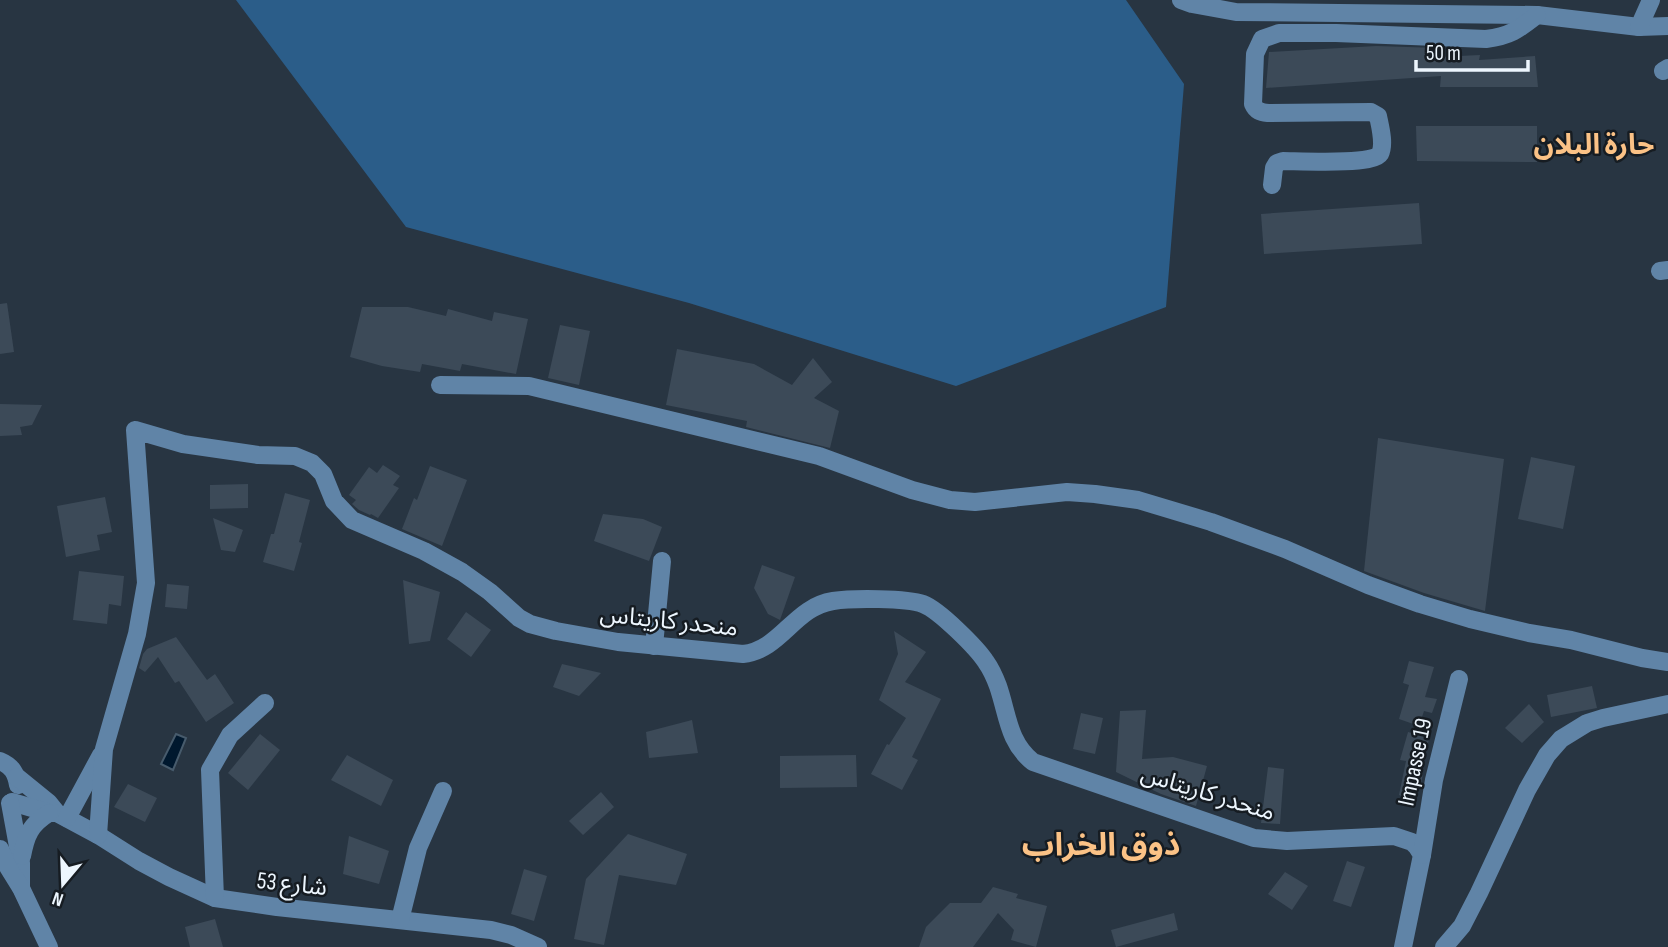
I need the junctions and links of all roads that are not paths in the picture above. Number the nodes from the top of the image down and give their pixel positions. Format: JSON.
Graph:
{"nodes":[{"id":1,"x":1181,"y":0,"type":"edge"},
{"id":2,"x":1651,"y":0,"type":"edge"},
{"id":3,"x":1428,"y":7,"type":"edge"},
{"id":4,"x":1537,"y":15,"type":"junction"},
{"id":5,"x":1668,"y":26,"type":"edge"},
{"id":6,"x":1639,"y":27,"type":"junction"},
{"id":7,"x":1272,"y":185,"type":"dead end"},
{"id":8,"x":440,"y":385,"type":"dead end"},
{"id":9,"x":662,"y":561,"type":"dead end"},
{"id":10,"x":654,"y":646,"type":"junction"},
{"id":11,"x":1668,"y":662,"type":"edge"},
{"id":12,"x":1459,"y":679,"type":"dead end"},
{"id":13,"x":265,"y":703,"type":"dead end"},
{"id":14,"x":1668,"y":704,"type":"edge"},
{"id":15,"x":104,"y":749,"type":"junction"},
{"id":16,"x":0,"y":761,"type":"edge"},
{"id":17,"x":17,"y":777,"type":"junction"},
{"id":18,"x":443,"y":791,"type":"dead end"},
{"id":19,"x":7,"y":804,"type":"edge"},
{"id":20,"x":58,"y":815,"type":"junction"},
{"id":21,"x":98,"y":835,"type":"junction"},
{"id":22,"x":0,"y":849,"type":"edge"},
{"id":23,"x":1422,"y":855,"type":"junction"},
{"id":24,"x":21,"y":863,"type":"junction"},
{"id":25,"x":21,"y":888,"type":"junction"},
{"id":26,"x":215,"y":898,"type":"junction"},
{"id":27,"x":400,"y":920,"type":"junction"},
{"id":28,"x":49,"y":947,"type":"edge"},
{"id":29,"x":538,"y":947,"type":"edge"},
{"id":30,"x":1403,"y":947,"type":"edge"},
{"id":31,"x":1444,"y":947,"type":"edge"}],
"edges":[{"from":1,"to":3,"type":"street"},
{"from":2,"to":6,"type":"street"},
{"from":3,"to":4,"type":"street"},
{"from":4,"to":6,"type":"street"},
{"from":4,"to":7,"type":"street"},
{"from":5,"to":6,"type":"street"},
{"from":8,"to":11,"type":"street"},
{"from":9,"to":10,"type":"street"},
{"from":10,"to":15,"type":"street","name":"منحدر كاريتاس"},
{"from":10,"to":23,"type":"street","name":"منحدر كاريتاس"},
{"from":12,"to":23,"type":"street","name":"Impasse 19"},
{"from":13,"to":26,"type":"street"},
{"from":14,"to":31,"type":"street"},
{"from":15,"to":20,"type":"street"},
{"from":15,"to":21,"type":"street"},
{"from":16,"to":17,"type":"street"},
{"from":17,"to":19,"type":"street"},
{"from":17,"to":20,"type":"street"},
{"from":18,"to":27,"type":"street"},
{"from":19,"to":20,"type":"street"},
{"from":19,"to":24,"type":"street"},
{"from":20,"to":21,"type":"street","name":"شارع 53"},
{"from":20,"to":24,"type":"street"},
{"from":21,"to":26,"type":"street","name":"شارع 53"},
{"from":22,"to":25,"type":"street"},
{"from":23,"to":30,"type":"street"},
{"from":24,"to":25,"type":"street"},
{"from":25,"to":28,"type":"street"},
{"from":26,"to":27,"type":"street","name":"شارع 53"},
{"from":27,"to":29,"type":"street","name":"شارع 53"}]}
